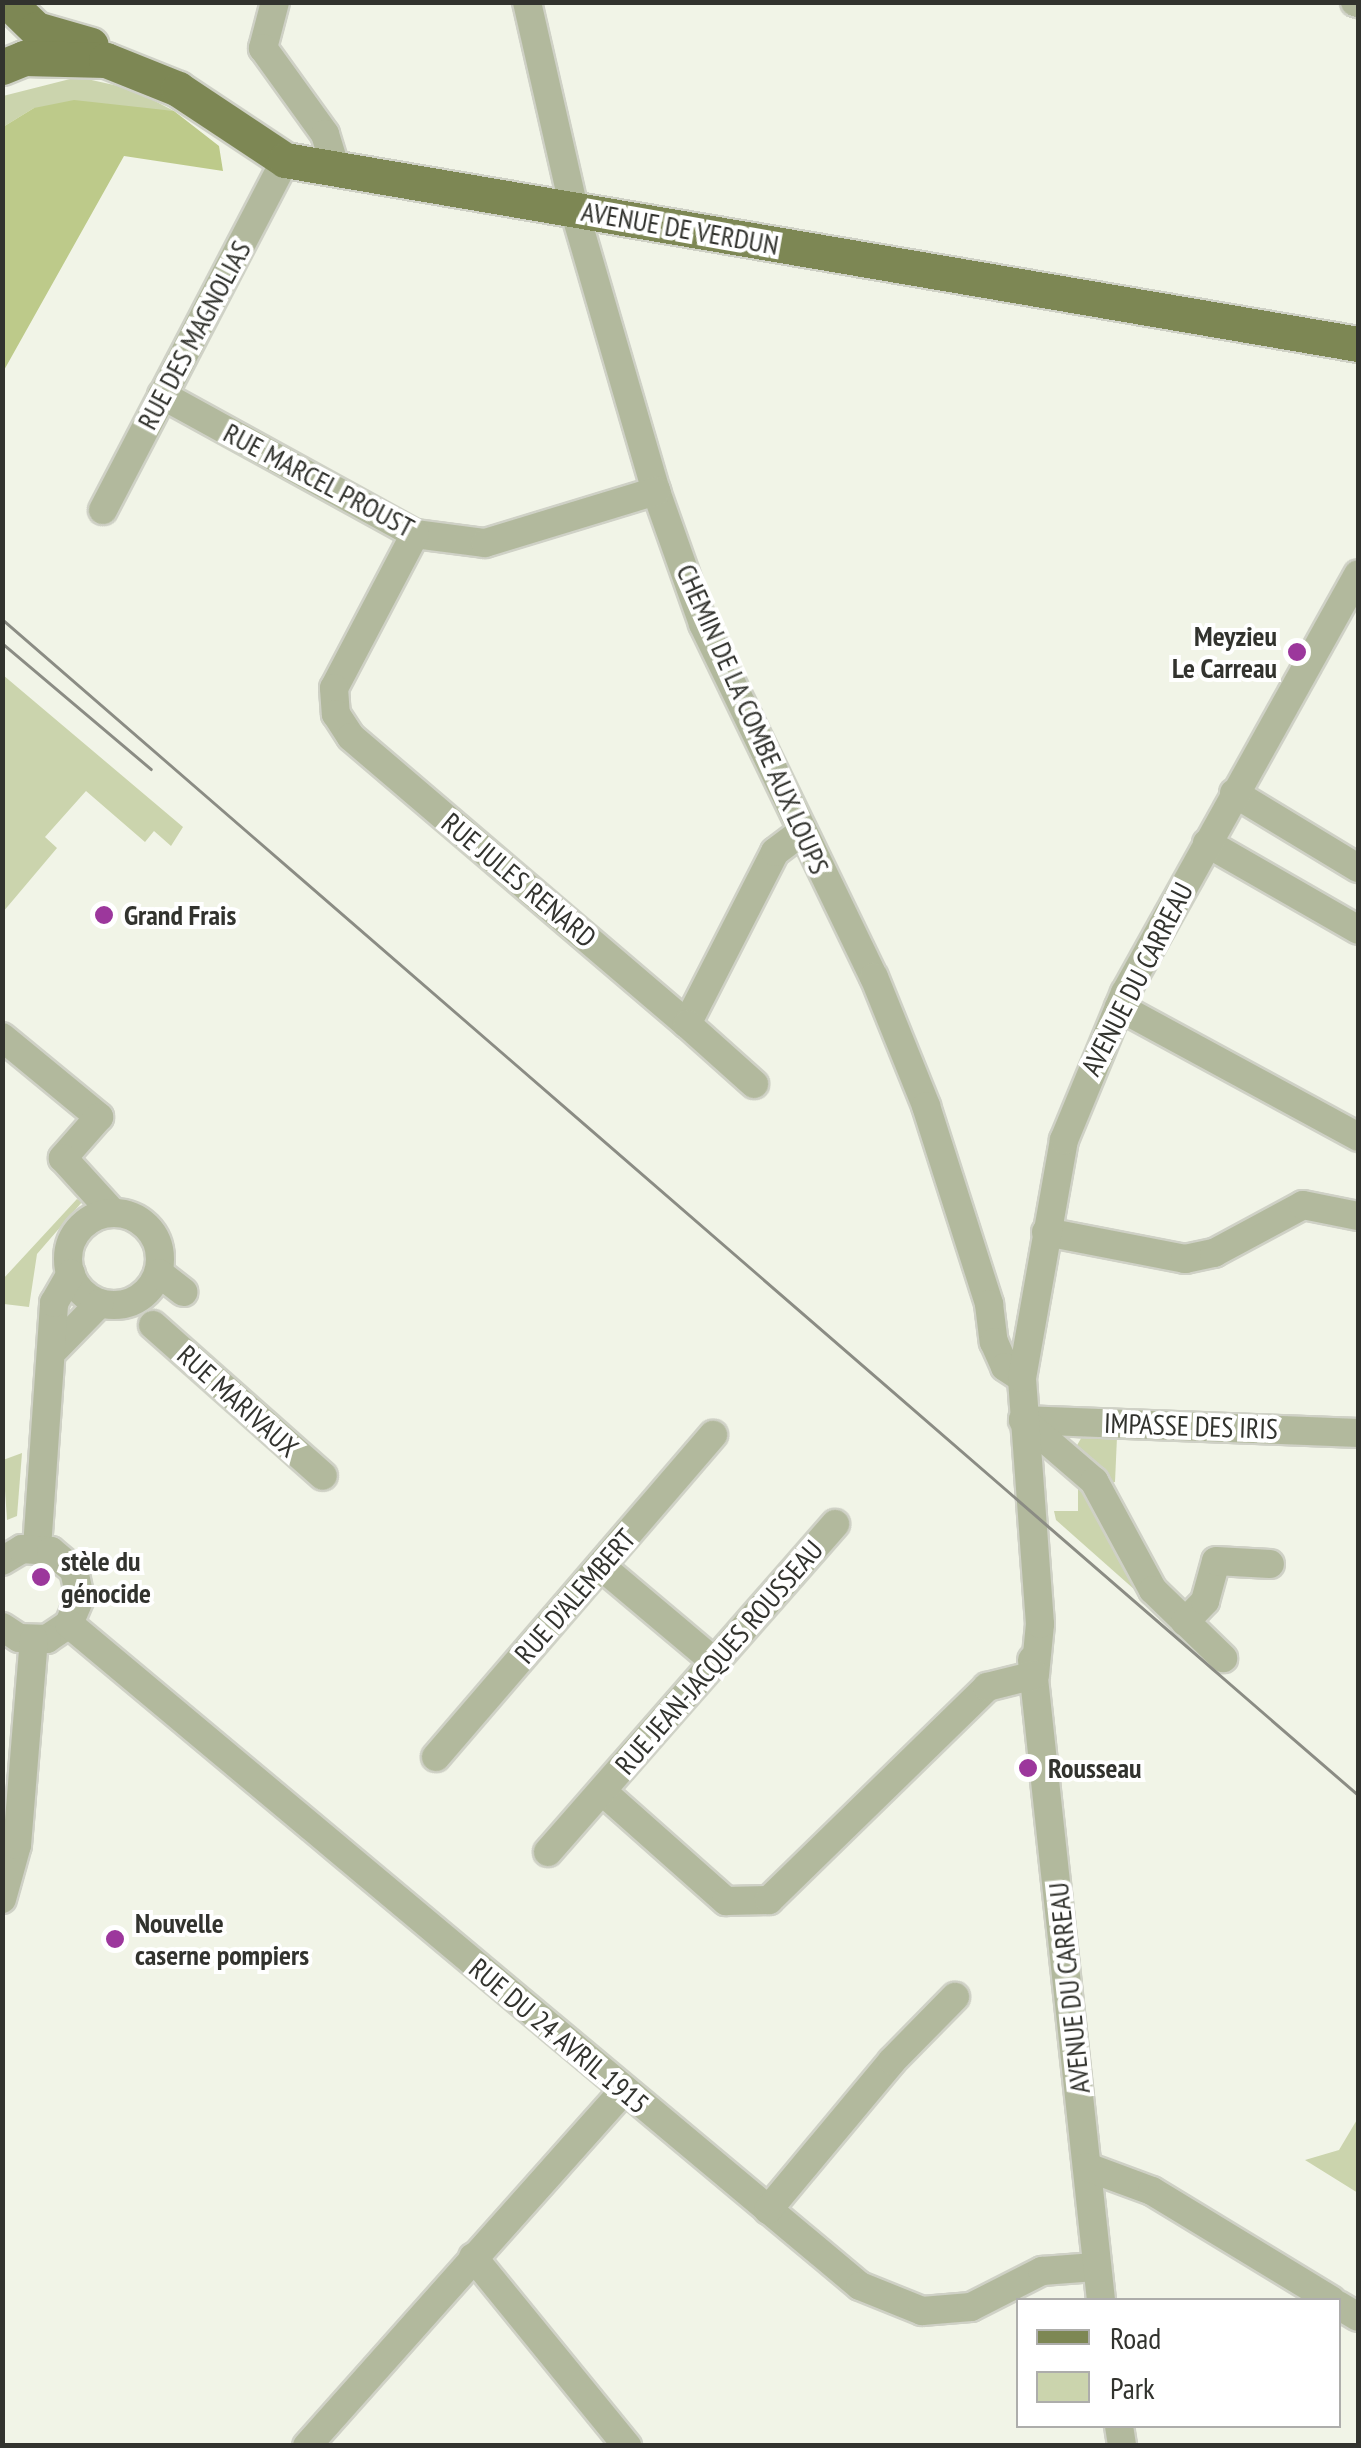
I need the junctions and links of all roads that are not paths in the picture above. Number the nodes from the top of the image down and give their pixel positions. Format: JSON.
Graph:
{"nodes":[{"id":1,"x":8,"y":2,"type":"edge"},
{"id":2,"x":275,"y":2,"type":"edge"},
{"id":3,"x":526,"y":2,"type":"edge"},
{"id":4,"x":10,"y":54,"type":"edge"},
{"id":5,"x":272,"y":152,"type":"junction"},
{"id":6,"x":336,"y":168,"type":"junction"},
{"id":7,"x":574,"y":209,"type":"junction"},
{"id":8,"x":1358,"y":344,"type":"edge"},
{"id":9,"x":162,"y":395,"type":"junction"},
{"id":10,"x":656,"y":491,"type":"junction"},
{"id":11,"x":102,"y":510,"type":"dead end"},
{"id":12,"x":415,"y":534,"type":"junction"},
{"id":13,"x":1358,"y":575,"type":"edge"},
{"id":14,"x":1234,"y":793,"type":"junction"},
{"id":15,"x":802,"y":832,"type":"junction"},
{"id":16,"x":1206,"y":843,"type":"junction"},
{"id":17,"x":1358,"y":868,"type":"edge"},
{"id":18,"x":1358,"y":930,"type":"edge"},
{"id":19,"x":1118,"y":1007,"type":"junction"},
{"id":20,"x":688,"y":1024,"type":"junction"},
{"id":21,"x":2,"y":1036,"type":"edge"},
{"id":22,"x":754,"y":1084,"type":"dead end"},
{"id":23,"x":1358,"y":1137,"type":"edge"},
{"id":24,"x":113,"y":1212,"type":"junction"},
{"id":25,"x":1358,"y":1216,"type":"edge"},
{"id":26,"x":1046,"y":1232,"type":"junction"},
{"id":27,"x":159,"y":1273,"type":"junction"},
{"id":28,"x":70,"y":1274,"type":"junction"},
{"id":29,"x":183,"y":1292,"type":"dead end"},
{"id":30,"x":100,"y":1303,"type":"junction"},
{"id":31,"x":990,"y":1304,"type":"junction"},
{"id":32,"x":153,"y":1325,"type":"dead end"},
{"id":33,"x":1028,"y":1329,"type":"junction"},
{"id":34,"x":55,"y":1349,"type":"junction"},
{"id":35,"x":1022,"y":1378,"type":"junction"},
{"id":36,"x":1022,"y":1420,"type":"junction"},
{"id":37,"x":1358,"y":1432,"type":"edge"},
{"id":38,"x":712,"y":1435,"type":"dead end"},
{"id":39,"x":323,"y":1476,"type":"dead end"},
{"id":40,"x":836,"y":1524,"type":"dead end"},
{"id":41,"x":37,"y":1548,"type":"junction"},
{"id":42,"x":2,"y":1561,"type":"edge"},
{"id":43,"x":1270,"y":1564,"type":"dead end"},
{"id":44,"x":602,"y":1567,"type":"junction"},
{"id":45,"x":1184,"y":1622,"type":"junction"},
{"id":46,"x":69,"y":1624,"type":"junction"},
{"id":47,"x":2,"y":1627,"type":"edge"},
{"id":48,"x":34,"y":1640,"type":"junction"},
{"id":49,"x":1223,"y":1658,"type":"dead end"},
{"id":50,"x":714,"y":1662,"type":"junction"},
{"id":51,"x":1034,"y":1675,"type":"junction"},
{"id":52,"x":436,"y":1756,"type":"dead end"},
{"id":53,"x":602,"y":1791,"type":"junction"},
{"id":54,"x":548,"y":1852,"type":"dead end"},
{"id":55,"x":2,"y":1898,"type":"edge"},
{"id":56,"x":955,"y":1997,"type":"dead end"},
{"id":57,"x":624,"y":2090,"type":"junction"},
{"id":58,"x":1087,"y":2167,"type":"junction"},
{"id":59,"x":768,"y":2210,"type":"junction"},
{"id":60,"x":473,"y":2257,"type":"junction"},
{"id":61,"x":1096,"y":2267,"type":"junction"},
{"id":62,"x":1100,"y":2298,"type":"edge"},
{"id":63,"x":1328,"y":2298,"type":"edge"},
{"id":64,"x":307,"y":2446,"type":"edge"},
{"id":65,"x":627,"y":2446,"type":"edge"}],
"edges":[{"from":1,"to":5,"type":"main road"},
{"from":2,"to":6,"type":"street"},
{"from":3,"to":7,"type":"street","name":"CHEMIN DE LA COMBE AUX LOUPS"},
{"from":4,"to":5,"type":"main road","name":"AVENUE DE VERDUN"},
{"from":5,"to":6,"type":"main road","name":"AVENUE DE VERDUN"},
{"from":5,"to":9,"type":"street","name":"RUE DES MAGNOLIAS"},
{"from":6,"to":7,"type":"main road","name":"AVENUE DE VERDUN"},
{"from":7,"to":8,"type":"main road","name":"AVENUE DE VERDUN"},
{"from":7,"to":10,"type":"street","name":"CHEMIN DE LA COMBE AUX LOUPS"},
{"from":9,"to":11,"type":"street","name":"RUE DES MAGNOLIAS"},
{"from":9,"to":12,"type":"street","name":"RUE MARCEL PROUST"},
{"from":10,"to":12,"type":"street","name":"RUE MARCEL PROUST"},
{"from":10,"to":15,"type":"street","name":"CHEMIN DE LA COMBE AUX LOUPS"},
{"from":12,"to":20,"type":"street","name":"RUE JULES RENARD"},
{"from":13,"to":14,"type":"street","name":"AVENUE DU CARREAU"},
{"from":14,"to":16,"type":"street","name":"AVENUE DU CARREAU"},
{"from":14,"to":17,"type":"street"},
{"from":15,"to":20,"type":"street"},
{"from":15,"to":31,"type":"street","name":"CHEMIN DE LA COMBE AUX LOUPS"},
{"from":16,"to":18,"type":"street"},
{"from":16,"to":19,"type":"street","name":"AVENUE DU CARREAU"},
{"from":19,"to":23,"type":"street"},
{"from":19,"to":26,"type":"street","name":"AVENUE DU CARREAU"},
{"from":20,"to":22,"type":"street","name":"RUE JULES RENARD"},
{"from":21,"to":24,"type":"street"},
{"from":24,"to":27,"type":"street"},
{"from":24,"to":28,"type":"street"},
{"from":25,"to":26,"type":"street"},
{"from":26,"to":33,"type":"street","name":"AVENUE DU CARREAU"},
{"from":27,"to":29,"type":"street"},
{"from":27,"to":30,"type":"street"},
{"from":28,"to":30,"type":"street"},
{"from":28,"to":34,"type":"street"},
{"from":30,"to":34,"type":"street"},
{"from":31,"to":33,"type":"street"},
{"from":31,"to":35,"type":"street","name":"CHEMIN DE LA COMBE AUX LOUPS"},
{"from":32,"to":39,"type":"street","name":"RUE MARIVAUX"},
{"from":33,"to":35,"type":"street","name":"AVENUE DU CARREAU"},
{"from":34,"to":41,"type":"street"},
{"from":35,"to":36,"type":"street","name":"AVENUE DU CARREAU"},
{"from":36,"to":37,"type":"street","name":"IMPASSE DES IRIS"},
{"from":36,"to":45,"type":"street"},
{"from":36,"to":51,"type":"street","name":"AVENUE DU CARREAU"},
{"from":38,"to":44,"type":"street","name":"RUE D'ALEMBERT"},
{"from":40,"to":50,"type":"street","name":"RUE JEAN-JACQUES ROUSSEAU"},
{"from":41,"to":42,"type":"street"},
{"from":41,"to":46,"type":"street"},
{"from":43,"to":45,"type":"street"},
{"from":44,"to":50,"type":"street"},
{"from":44,"to":52,"type":"street","name":"RUE D'ALEMBERT"},
{"from":45,"to":49,"type":"street"},
{"from":46,"to":48,"type":"street"},
{"from":46,"to":57,"type":"street","name":"RUE DU 24 AVRIL 1915"},
{"from":47,"to":48,"type":"street"},
{"from":48,"to":55,"type":"street"},
{"from":50,"to":53,"type":"street","name":"RUE JEAN-JACQUES ROUSSEAU"},
{"from":51,"to":53,"type":"street","name":"RUE JEAN-JACQUES ROUSSEAU"},
{"from":51,"to":58,"type":"street","name":"AVENUE DU CARREAU"},
{"from":53,"to":54,"type":"street","name":"RUE JEAN-JACQUES ROUSSEAU"},
{"from":56,"to":59,"type":"street"},
{"from":57,"to":59,"type":"street","name":"RUE DU 24 AVRIL 1915"},
{"from":57,"to":60,"type":"street"},
{"from":58,"to":61,"type":"street","name":"AVENUE DU CARREAU"},
{"from":58,"to":63,"type":"street"},
{"from":59,"to":61,"type":"street","name":"RUE DU 24 AVRIL 1915"},
{"from":60,"to":64,"type":"street"},
{"from":60,"to":65,"type":"street"},
{"from":61,"to":62,"type":"street","name":"AVENUE DU CARREAU"}]}
